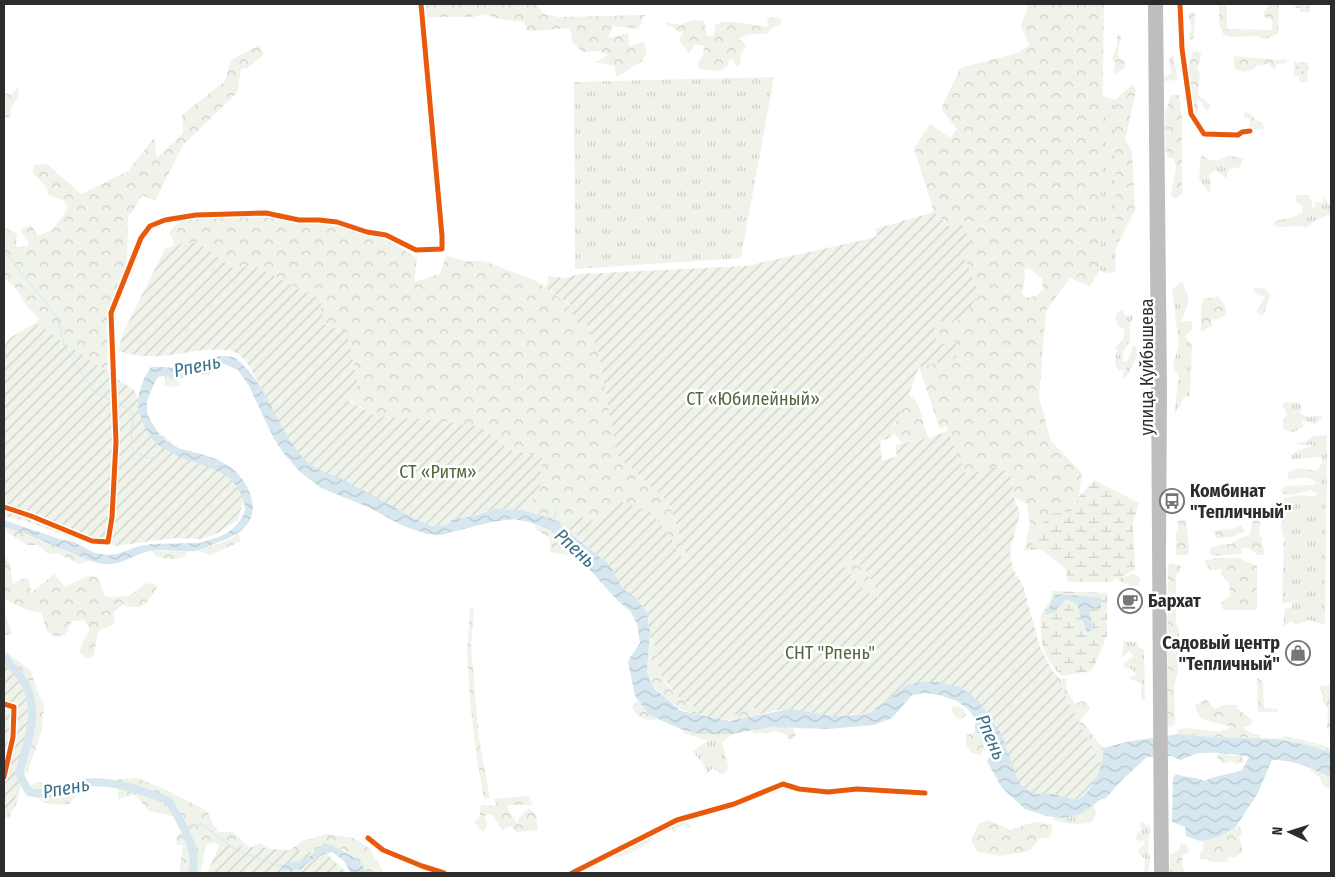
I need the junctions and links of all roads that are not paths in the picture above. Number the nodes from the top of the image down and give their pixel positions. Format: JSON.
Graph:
{"nodes":[{"id":1,"x":421,"y":4,"type":"edge"},
{"id":2,"x":1152,"y":4,"type":"edge"},
{"id":3,"x":1159,"y":4,"type":"edge"},
{"id":4,"x":1180,"y":4,"type":"edge"},
{"id":5,"x":1250,"y":132,"type":"dead end"},
{"id":6,"x":4,"y":507,"type":"edge"},
{"id":7,"x":4,"y":704,"type":"edge"},
{"id":8,"x":1160,"y":730,"type":"junction"},
{"id":9,"x":1160,"y":765,"type":"junction"},
{"id":10,"x":4,"y":777,"type":"edge"},
{"id":11,"x":925,"y":793,"type":"dead end"},
{"id":12,"x":368,"y":838,"type":"dead end"},
{"id":13,"x":422,"y":866,"type":"junction"},
{"id":14,"x":419,"y":873,"type":"edge"},
{"id":15,"x":444,"y":873,"type":"edge"},
{"id":16,"x":572,"y":873,"type":"edge"},
{"id":17,"x":1158,"y":873,"type":"edge"},
{"id":18,"x":1164,"y":873,"type":"edge"}],
"edges":[{"from":1,"to":6,"type":"street"},
{"from":2,"to":8,"type":"highway","name":"улица Куйбышева"},
{"from":3,"to":8,"type":"highway","name":"улица Куйбышева"},
{"from":4,"to":5,"type":"street"},
{"from":7,"to":10,"type":"street"},
{"from":8,"to":9,"type":"highway"},
{"from":9,"to":17,"type":"highway"},
{"from":9,"to":18,"type":"highway"},
{"from":11,"to":16,"type":"street"},
{"from":12,"to":13,"type":"street"},
{"from":13,"to":14,"type":"street"},
{"from":13,"to":15,"type":"street"}]}
